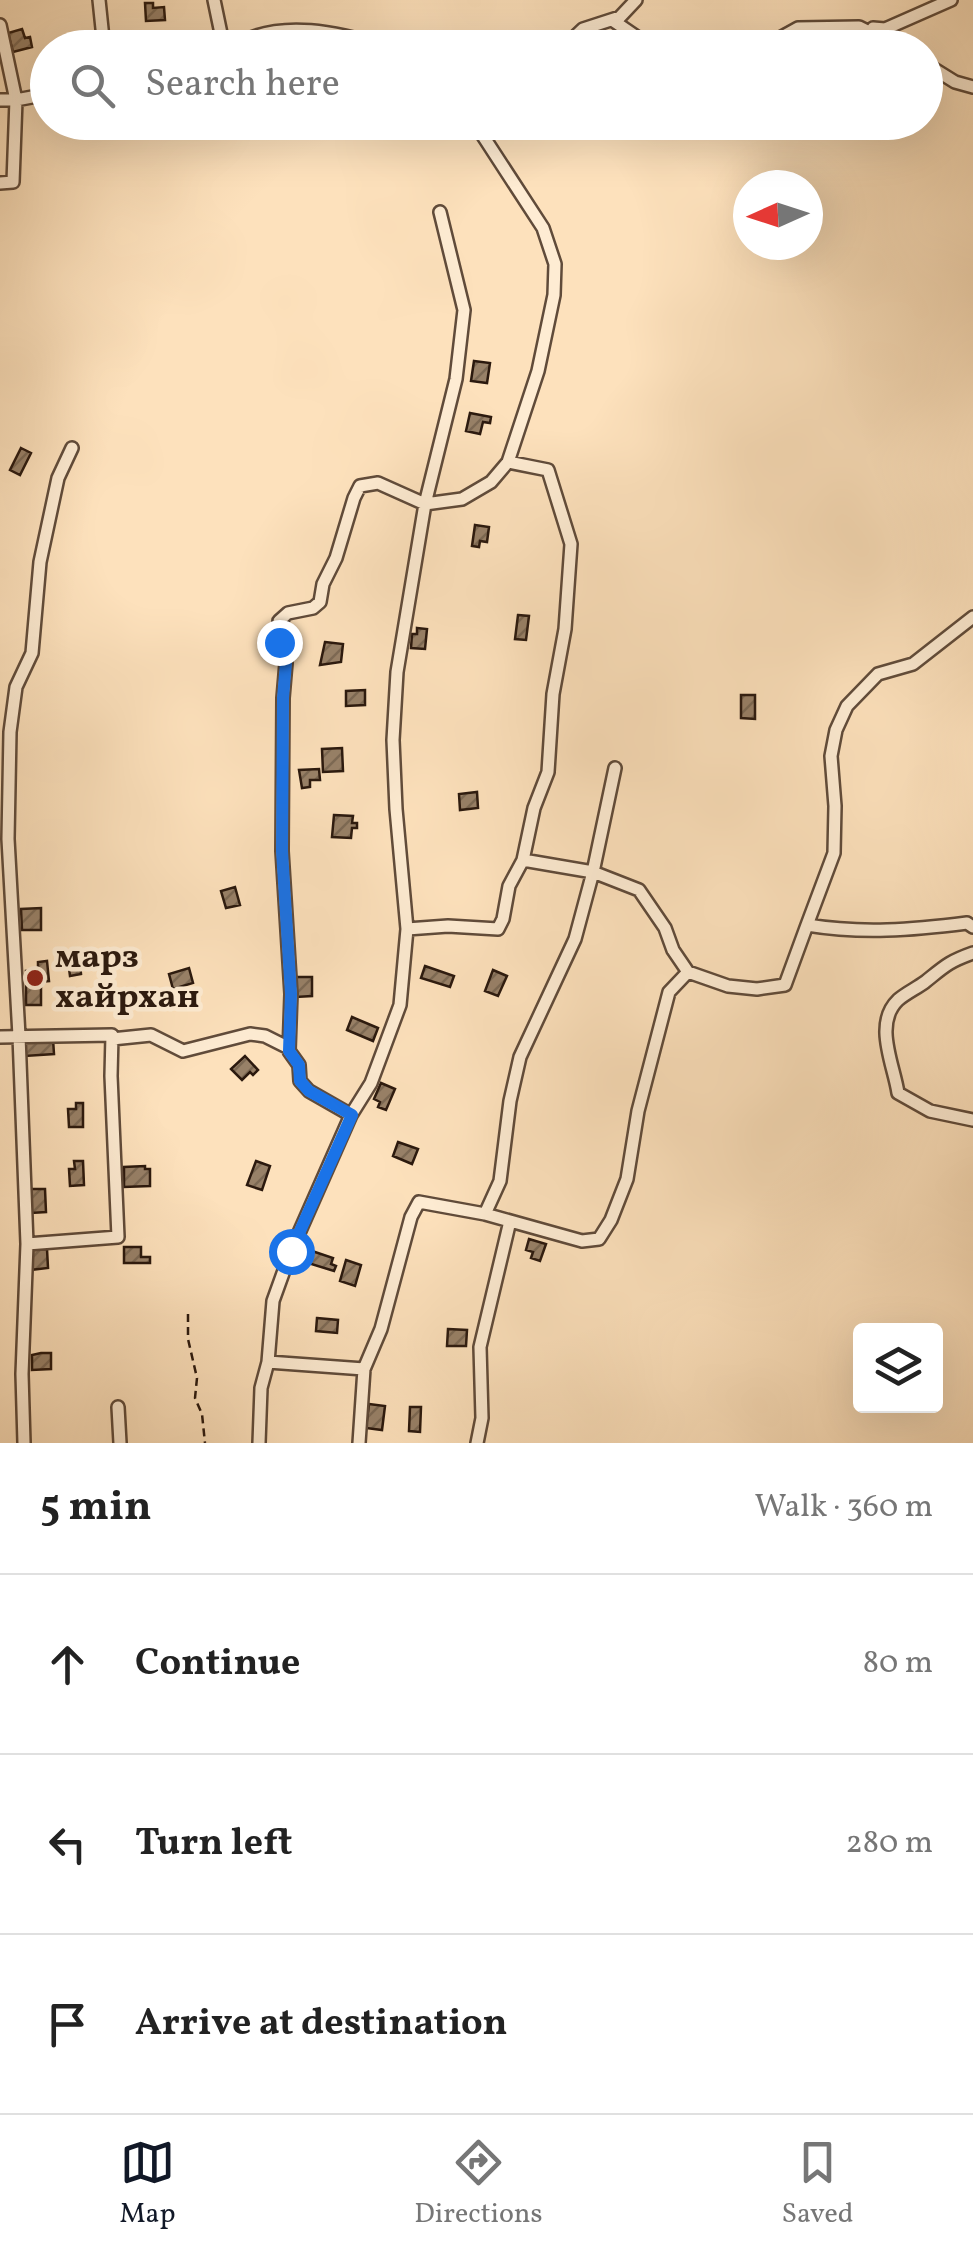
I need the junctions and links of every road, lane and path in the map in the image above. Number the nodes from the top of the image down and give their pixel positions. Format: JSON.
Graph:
{"nodes":[{"id":1,"x":99,"y":0,"type":"edge"},
{"id":2,"x":214,"y":0,"type":"edge"},
{"id":3,"x":636,"y":0,"type":"edge"},
{"id":4,"x":951,"y":0,"type":"edge"},
{"id":5,"x":620,"y":17,"type":"junction"},
{"id":6,"x":0,"y":25,"type":"edge"},
{"id":7,"x":859,"y":27,"type":"junction"},
{"id":8,"x":102,"y":30,"type":"edge"},
{"id":9,"x":220,"y":30,"type":"edge"},
{"id":10,"x":582,"y":30,"type":"edge"},
{"id":11,"x":627,"y":30,"type":"edge"},
{"id":12,"x":794,"y":30,"type":"edge"},
{"id":13,"x":865,"y":30,"type":"edge"},
{"id":14,"x":943,"y":75,"type":"edge"},
{"id":15,"x":973,"y":87,"type":"edge"},
{"id":16,"x":30,"y":97,"type":"edge"},
{"id":17,"x":0,"y":100,"type":"edge"},
{"id":18,"x":16,"y":100,"type":"junction"},
{"id":19,"x":486,"y":140,"type":"edge"},
{"id":20,"x":0,"y":183,"type":"edge"},
{"id":21,"x":440,"y":212,"type":"dead end"},
{"id":22,"x":72,"y":448,"type":"dead end"},
{"id":23,"x":508,"y":462,"type":"junction"},
{"id":24,"x":425,"y":504,"type":"junction"},
{"id":25,"x":973,"y":617,"type":"edge"},
{"id":26,"x":615,"y":768,"type":"dead end"},
{"id":27,"x":523,"y":860,"type":"junction"},
{"id":28,"x":593,"y":872,"type":"junction"},
{"id":29,"x":808,"y":925,"type":"junction"},
{"id":30,"x":973,"y":927,"type":"edge"},
{"id":31,"x":406,"y":929,"type":"junction"},
{"id":32,"x":973,"y":953,"type":"edge"},
{"id":33,"x":688,"y":972,"type":"junction"},
{"id":34,"x":19,"y":1036,"type":"junction"},
{"id":35,"x":0,"y":1037,"type":"edge"},
{"id":36,"x":112,"y":1039,"type":"junction"},
{"id":37,"x":289,"y":1048,"type":"junction"},
{"id":38,"x":352,"y":1115,"type":"junction"},
{"id":39,"x":973,"y":1120,"type":"edge"},
{"id":40,"x":485,"y":1214,"type":"junction"},
{"id":41,"x":510,"y":1221,"type":"junction"},
{"id":42,"x":26,"y":1244,"type":"junction"},
{"id":43,"x":188,"y":1314,"type":"dead end"},
{"id":44,"x":268,"y":1362,"type":"junction"},
{"id":45,"x":364,"y":1369,"type":"junction"},
{"id":46,"x":118,"y":1408,"type":"dead end"},
{"id":47,"x":24,"y":1443,"type":"edge"},
{"id":48,"x":120,"y":1443,"type":"edge"},
{"id":49,"x":205,"y":1443,"type":"edge"},
{"id":50,"x":259,"y":1443,"type":"edge"},
{"id":51,"x":359,"y":1443,"type":"edge"},
{"id":52,"x":477,"y":1443,"type":"edge"}],
"edges":[{"from":1,"to":8,"type":"street"},
{"from":2,"to":9,"type":"street"},
{"from":3,"to":5,"type":"street"},
{"from":4,"to":7,"type":"street"},
{"from":5,"to":10,"type":"street"},
{"from":5,"to":11,"type":"street"},
{"from":6,"to":18,"type":"street"},
{"from":7,"to":12,"type":"street"},
{"from":7,"to":13,"type":"street"},
{"from":14,"to":15,"type":"street"},
{"from":16,"to":18,"type":"street"},
{"from":17,"to":18,"type":"street"},
{"from":18,"to":20,"type":"street"},
{"from":19,"to":23,"type":"street"},
{"from":21,"to":24,"type":"street"},
{"from":22,"to":34,"type":"street"},
{"from":23,"to":24,"type":"street"},
{"from":23,"to":27,"type":"street"},
{"from":24,"to":31,"type":"street"},
{"from":24,"to":37,"type":"street"},
{"from":25,"to":29,"type":"street"},
{"from":26,"to":28,"type":"street"},
{"from":27,"to":28,"type":"street"},
{"from":27,"to":31,"type":"street"},
{"from":28,"to":33,"type":"street"},
{"from":28,"to":40,"type":"street"},
{"from":29,"to":30,"type":"street"},
{"from":29,"to":33,"type":"street"},
{"from":31,"to":38,"type":"street"},
{"from":32,"to":39,"type":"street"},
{"from":33,"to":41,"type":"street"},
{"from":34,"to":35,"type":"street"},
{"from":34,"to":36,"type":"street"},
{"from":34,"to":42,"type":"street"},
{"from":36,"to":37,"type":"street"},
{"from":36,"to":42,"type":"street"},
{"from":37,"to":38,"type":"street"},
{"from":38,"to":44,"type":"street"},
{"from":40,"to":41,"type":"street"},
{"from":40,"to":45,"type":"street"},
{"from":41,"to":52,"type":"street"},
{"from":42,"to":47,"type":"street"},
{"from":43,"to":49,"type":"path"},
{"from":44,"to":45,"type":"street"},
{"from":44,"to":50,"type":"street"},
{"from":45,"to":51,"type":"street"},
{"from":46,"to":48,"type":"street"}]}
